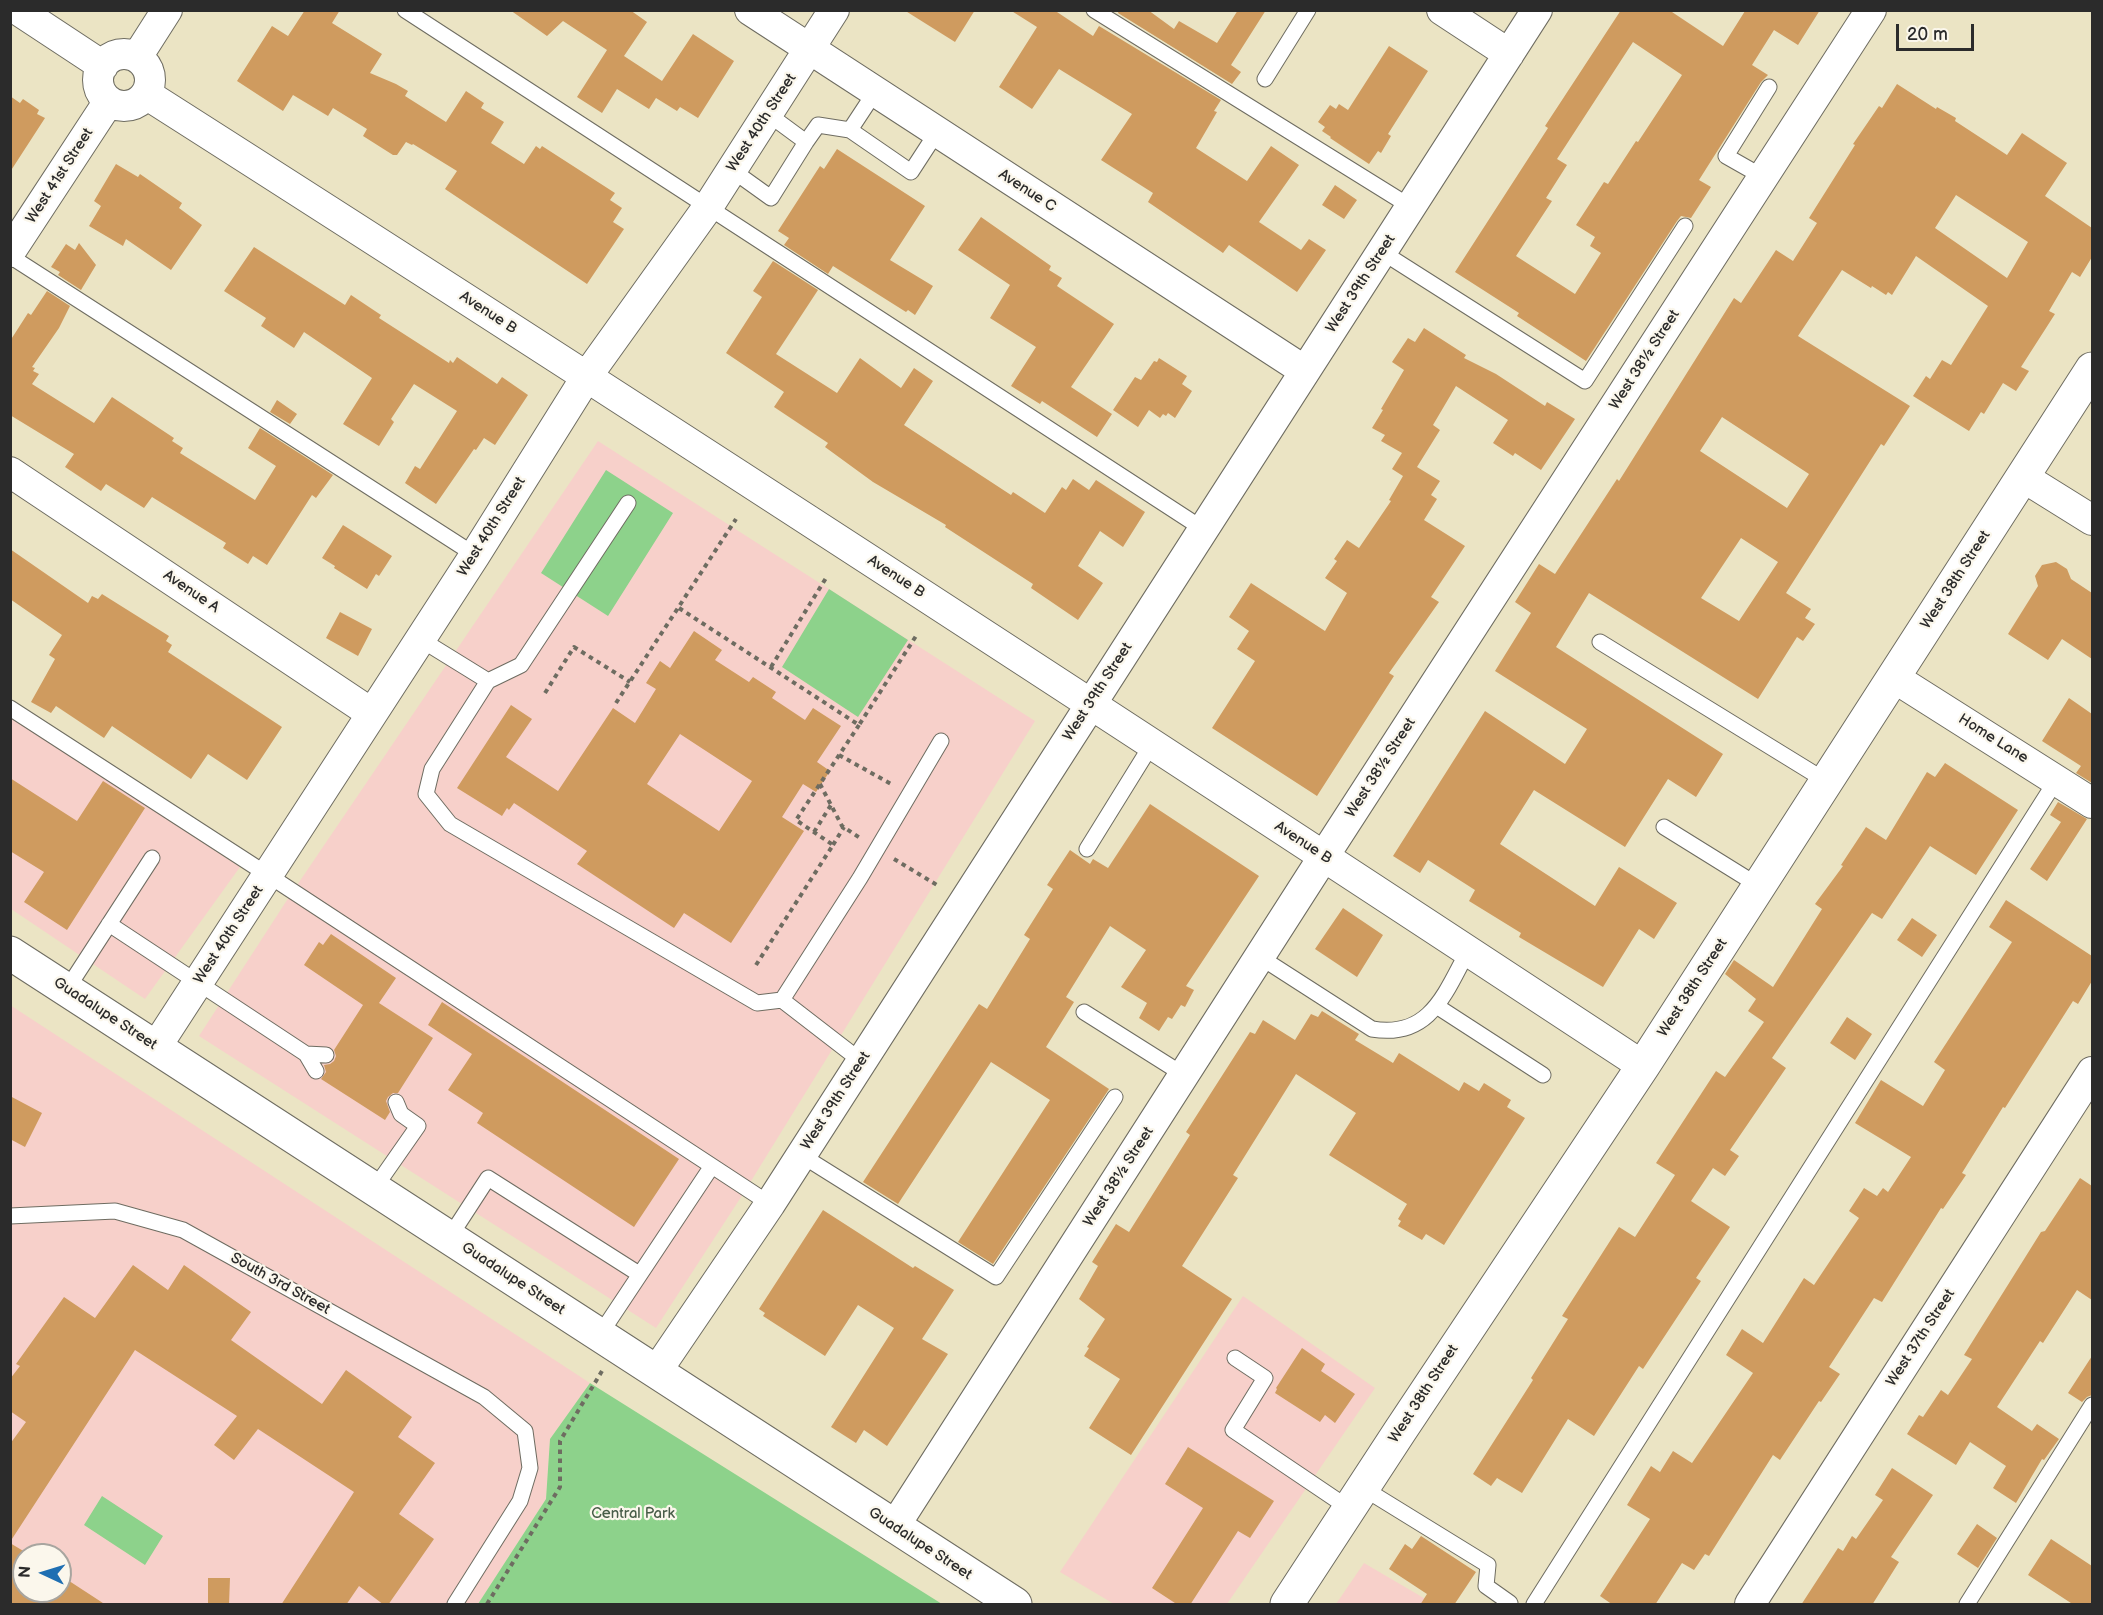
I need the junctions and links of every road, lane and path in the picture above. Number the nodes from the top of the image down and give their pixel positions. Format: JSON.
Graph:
{"nodes":[{"id":1,"x":18,"y":10,"type":"edge"},
{"id":2,"x":167,"y":10,"type":"edge"},
{"id":3,"x":405,"y":10,"type":"edge"},
{"id":4,"x":750,"y":10,"type":"edge"},
{"id":5,"x":834,"y":10,"type":"edge"},
{"id":6,"x":1094,"y":10,"type":"edge"},
{"id":7,"x":1308,"y":10,"type":"edge"},
{"id":8,"x":1442,"y":10,"type":"edge"},
{"id":9,"x":1537,"y":10,"type":"edge"},
{"id":10,"x":1871,"y":10,"type":"edge"},
{"id":11,"x":810,"y":49,"type":"junction"},
{"id":12,"x":1509,"y":54,"type":"junction"},
{"id":13,"x":136,"y":57,"type":"junction"},
{"id":14,"x":103,"y":66,"type":"junction"},
{"id":15,"x":1265,"y":79,"type":"dead end"},
{"id":16,"x":1769,"y":87,"type":"dead end"},
{"id":17,"x":875,"y":92,"type":"junction"},
{"id":18,"x":146,"y":94,"type":"junction"},
{"id":19,"x":109,"y":101,"type":"junction"},
{"id":20,"x":768,"y":114,"type":"junction"},
{"id":21,"x":850,"y":130,"type":"junction"},
{"id":22,"x":938,"y":132,"type":"junction"},
{"id":23,"x":806,"y":142,"type":"junction"},
{"id":24,"x":732,"y":170,"type":"junction"},
{"id":25,"x":1763,"y":177,"type":"junction"},
{"id":26,"x":708,"y":207,"type":"junction"},
{"id":27,"x":1411,"y":207,"type":"junction"},
{"id":28,"x":1685,"y":226,"type":"dead end"},
{"id":29,"x":1382,"y":252,"type":"junction"},
{"id":30,"x":10,"y":254,"type":"edge"},
{"id":31,"x":2092,"y":369,"type":"edge"},
{"id":32,"x":1305,"y":371,"type":"junction"},
{"id":33,"x":587,"y":376,"type":"junction"},
{"id":34,"x":10,"y":472,"type":"edge"},
{"id":35,"x":2023,"y":477,"type":"junction"},
{"id":36,"x":628,"y":502,"type":"dead end"},
{"id":37,"x":736,"y":519,"type":"dead end"},
{"id":38,"x":2092,"y":520,"type":"edge"},
{"id":39,"x":1203,"y":529,"type":"junction"},
{"id":40,"x":475,"y":555,"type":"junction"},
{"id":41,"x":826,"y":578,"type":"dead end"},
{"id":42,"x":679,"y":608,"type":"junction"},
{"id":43,"x":916,"y":636,"type":"dead end"},
{"id":44,"x":420,"y":639,"type":"junction"},
{"id":45,"x":1600,"y":642,"type":"dead end"},
{"id":46,"x":771,"y":667,"type":"junction"},
{"id":47,"x":1893,"y":677,"type":"junction"},
{"id":48,"x":488,"y":681,"type":"junction"},
{"id":49,"x":630,"y":682,"type":"junction"},
{"id":50,"x":545,"y":693,"type":"dead end"},
{"id":51,"x":616,"y":704,"type":"dead end"},
{"id":52,"x":1091,"y":704,"type":"junction"},
{"id":53,"x":10,"y":708,"type":"edge"},
{"id":54,"x":371,"y":713,"type":"junction"},
{"id":55,"x":859,"y":725,"type":"junction"},
{"id":56,"x":941,"y":741,"type":"dead end"},
{"id":57,"x":1152,"y":744,"type":"junction"},
{"id":58,"x":839,"y":754,"type":"junction"},
{"id":59,"x":2057,"y":779,"type":"junction"},
{"id":60,"x":1826,"y":781,"type":"junction"},
{"id":61,"x":820,"y":784,"type":"junction"},
{"id":62,"x":910,"y":794,"type":"junction"},
{"id":63,"x":2092,"y":803,"type":"edge"},
{"id":64,"x":831,"y":805,"type":"junction"},
{"id":65,"x":844,"y":827,"type":"junction"},
{"id":66,"x":1664,"y":827,"type":"dead end"},
{"id":67,"x":814,"y":832,"type":"junction"},
{"id":68,"x":865,"y":842,"type":"dead end"},
{"id":69,"x":833,"y":845,"type":"junction"},
{"id":70,"x":1087,"y":849,"type":"dead end"},
{"id":71,"x":1324,"y":856,"type":"junction"},
{"id":72,"x":152,"y":858,"type":"dead end"},
{"id":73,"x":894,"y":859,"type":"dead end"},
{"id":74,"x":268,"y":874,"type":"junction"},
{"id":75,"x":937,"y":885,"type":"dead end"},
{"id":76,"x":1759,"y":886,"type":"junction"},
{"id":77,"x":109,"y":924,"type":"junction"},
{"id":78,"x":1468,"y":951,"type":"junction"},
{"id":79,"x":10,"y":953,"type":"edge"},
{"id":80,"x":1260,"y":957,"type":"junction"},
{"id":81,"x":756,"y":964,"type":"dead end"},
{"id":82,"x":198,"y":982,"type":"junction"},
{"id":83,"x":67,"y":989,"type":"junction"},
{"id":84,"x":782,"y":1000,"type":"junction"},
{"id":85,"x":1438,"y":1007,"type":"junction"},
{"id":86,"x":1084,"y":1012,"type":"dead end"},
{"id":87,"x":156,"y":1047,"type":"junction"},
{"id":88,"x":306,"y":1054,"type":"junction"},
{"id":89,"x":326,"y":1055,"type":"dead end"},
{"id":90,"x":861,"y":1061,"type":"junction"},
{"id":91,"x":1642,"y":1066,"type":"junction"},
{"id":92,"x":316,"y":1071,"type":"dead end"},
{"id":93,"x":2092,"y":1072,"type":"edge"},
{"id":94,"x":1184,"y":1075,"type":"junction"},
{"id":95,"x":1544,"y":1075,"type":"dead end"},
{"id":96,"x":1115,"y":1097,"type":"dead end"},
{"id":97,"x":395,"y":1111,"type":"dead end"},
{"id":98,"x":801,"y":1155,"type":"junction"},
{"id":99,"x":712,"y":1166,"type":"junction"},
{"id":100,"x":374,"y":1189,"type":"junction"},
{"id":101,"x":770,"y":1204,"type":"junction"},
{"id":102,"x":10,"y":1216,"type":"edge"},
{"id":103,"x":449,"y":1238,"type":"junction"},
{"id":104,"x":639,"y":1274,"type":"junction"},
{"id":105,"x":608,"y":1341,"type":"junction"},
{"id":106,"x":1234,"y":1358,"type":"dead end"},
{"id":107,"x":656,"y":1372,"type":"junction"},
{"id":108,"x":2092,"y":1405,"type":"edge"},
{"id":109,"x":1356,"y":1499,"type":"junction"},
{"id":110,"x":894,"y":1527,"type":"junction"},
{"id":111,"x":1510,"y":1603,"type":"dead end"},
{"id":112,"x":455,"y":1605,"type":"edge"},
{"id":113,"x":487,"y":1605,"type":"edge"},
{"id":114,"x":1015,"y":1605,"type":"edge"},
{"id":115,"x":1287,"y":1605,"type":"edge"},
{"id":116,"x":1534,"y":1605,"type":"edge"},
{"id":117,"x":1750,"y":1605,"type":"edge"},
{"id":118,"x":1967,"y":1605,"type":"edge"}],
"edges":[{"from":1,"to":14,"type":"street"},
{"from":2,"to":13,"type":"street"},
{"from":3,"to":26,"type":"lane"},
{"from":4,"to":11,"type":"street","name":"Avenue C"},
{"from":5,"to":11,"type":"street","name":"West 40th Street"},
{"from":6,"to":27,"type":"lane"},
{"from":7,"to":15,"type":"lane"},
{"from":8,"to":12,"type":"street"},
{"from":9,"to":12,"type":"street","name":"West 39th Street"},
{"from":10,"to":25,"type":"street","name":"West 38½ Street"},
{"from":11,"to":17,"type":"street","name":"Avenue C"},
{"from":11,"to":20,"type":"street","name":"West 40th Street"},
{"from":12,"to":27,"type":"street","name":"West 39th Street"},
{"from":13,"to":14,"type":"street"},
{"from":13,"to":18,"type":"street"},
{"from":14,"to":19,"type":"street"},
{"from":16,"to":25,"type":"lane"},
{"from":17,"to":21,"type":"lane"},
{"from":17,"to":22,"type":"street","name":"Avenue C"},
{"from":18,"to":19,"type":"street"},
{"from":18,"to":33,"type":"street","name":"Avenue B"},
{"from":19,"to":30,"type":"street","name":"West 41st Street"},
{"from":20,"to":23,"type":"lane"},
{"from":20,"to":24,"type":"street","name":"West 40th Street"},
{"from":21,"to":22,"type":"lane"},
{"from":21,"to":23,"type":"lane"},
{"from":22,"to":32,"type":"street","name":"Avenue C"},
{"from":23,"to":24,"type":"lane"},
{"from":24,"to":26,"type":"street","name":"West 40th Street"},
{"from":25,"to":71,"type":"street","name":"West 38½ Street"},
{"from":26,"to":33,"type":"street","name":"West 40th Street"},
{"from":26,"to":39,"type":"lane"},
{"from":27,"to":29,"type":"street","name":"West 39th Street"},
{"from":28,"to":29,"type":"lane"},
{"from":29,"to":32,"type":"street","name":"West 39th Street"},
{"from":30,"to":40,"type":"lane"},
{"from":31,"to":35,"type":"street","name":"West 38th Street"},
{"from":32,"to":39,"type":"street","name":"West 39th Street"},
{"from":33,"to":40,"type":"street","name":"West 40th Street"},
{"from":33,"to":52,"type":"street","name":"Avenue B"},
{"from":34,"to":54,"type":"street","name":"Avenue A"},
{"from":35,"to":38,"type":"street"},
{"from":35,"to":47,"type":"street","name":"West 38th Street"},
{"from":36,"to":48,"type":"lane"},
{"from":37,"to":42,"type":"path"},
{"from":39,"to":52,"type":"street","name":"West 39th Street"},
{"from":40,"to":44,"type":"street","name":"West 40th Street"},
{"from":41,"to":46,"type":"path"},
{"from":42,"to":46,"type":"path"},
{"from":42,"to":49,"type":"path"},
{"from":43,"to":55,"type":"path"},
{"from":44,"to":48,"type":"lane"},
{"from":44,"to":54,"type":"street","name":"West 40th Street"},
{"from":45,"to":60,"type":"lane"},
{"from":46,"to":55,"type":"path"},
{"from":47,"to":59,"type":"street","name":"Home Lane"},
{"from":47,"to":60,"type":"street","name":"West 38th Street"},
{"from":48,"to":84,"type":"lane"},
{"from":49,"to":50,"type":"path"},
{"from":49,"to":51,"type":"path"},
{"from":52,"to":57,"type":"street","name":"Avenue B"},
{"from":52,"to":90,"type":"street","name":"West 39th Street"},
{"from":53,"to":74,"type":"lane"},
{"from":54,"to":74,"type":"street","name":"West 40th Street"},
{"from":55,"to":58,"type":"path"},
{"from":56,"to":62,"type":"lane"},
{"from":57,"to":70,"type":"lane"},
{"from":57,"to":71,"type":"street","name":"Avenue B"},
{"from":58,"to":61,"type":"path"},
{"from":58,"to":62,"type":"path"},
{"from":59,"to":63,"type":"street","name":"Home Lane"},
{"from":59,"to":116,"type":"lane"},
{"from":60,"to":76,"type":"street","name":"West 38th Street"},
{"from":61,"to":64,"type":"path"},
{"from":61,"to":67,"type":"path"},
{"from":62,"to":84,"type":"lane"},
{"from":64,"to":65,"type":"path"},
{"from":64,"to":67,"type":"path"},
{"from":65,"to":68,"type":"path"},
{"from":65,"to":69,"type":"path"},
{"from":66,"to":76,"type":"lane"},
{"from":67,"to":69,"type":"path"},
{"from":69,"to":81,"type":"path"},
{"from":71,"to":78,"type":"street","name":"Avenue B"},
{"from":71,"to":80,"type":"street","name":"West 38½ Street"},
{"from":72,"to":77,"type":"lane"},
{"from":73,"to":75,"type":"path"},
{"from":74,"to":82,"type":"street","name":"West 40th Street"},
{"from":74,"to":99,"type":"lane"},
{"from":76,"to":91,"type":"street","name":"West 38th Street"},
{"from":77,"to":82,"type":"lane"},
{"from":77,"to":83,"type":"lane"},
{"from":78,"to":85,"type":"lane"},
{"from":78,"to":91,"type":"street","name":"Avenue B"},
{"from":79,"to":83,"type":"street","name":"Guadalupe Street"},
{"from":80,"to":85,"type":"lane"},
{"from":80,"to":94,"type":"street","name":"West 38½ Street"},
{"from":82,"to":87,"type":"street","name":"West 40th Street"},
{"from":82,"to":88,"type":"lane"},
{"from":83,"to":87,"type":"street","name":"Guadalupe Street"},
{"from":84,"to":90,"type":"lane"},
{"from":85,"to":95,"type":"lane"},
{"from":86,"to":94,"type":"lane"},
{"from":87,"to":100,"type":"street","name":"Guadalupe Street"},
{"from":88,"to":89,"type":"lane"},
{"from":88,"to":92,"type":"lane"},
{"from":90,"to":98,"type":"street","name":"West 39th Street"},
{"from":91,"to":109,"type":"street","name":"West 38th Street"},
{"from":93,"to":117,"type":"street","name":"West 37th Street"},
{"from":94,"to":110,"type":"street","name":"West 38½ Street"},
{"from":96,"to":98,"type":"lane"},
{"from":97,"to":100,"type":"lane"},
{"from":98,"to":101,"type":"street","name":"West 39th Street"},
{"from":99,"to":101,"type":"lane"},
{"from":99,"to":104,"type":"lane"},
{"from":100,"to":103,"type":"street","name":"Guadalupe Street"},
{"from":101,"to":107,"type":"street","name":"West 39th Street"},
{"from":102,"to":112,"type":"lane","name":"South 3rd Street"},
{"from":103,"to":104,"type":"lane"},
{"from":103,"to":105,"type":"street","name":"Guadalupe Street"},
{"from":104,"to":105,"type":"lane"},
{"from":105,"to":107,"type":"street","name":"Guadalupe Street"},
{"from":105,"to":113,"type":"path"},
{"from":106,"to":109,"type":"lane"},
{"from":107,"to":110,"type":"street","name":"Guadalupe Street"},
{"from":108,"to":118,"type":"lane"},
{"from":109,"to":111,"type":"lane"},
{"from":109,"to":115,"type":"street","name":"West 38th Street"},
{"from":110,"to":114,"type":"street","name":"Guadalupe Street"}]}
